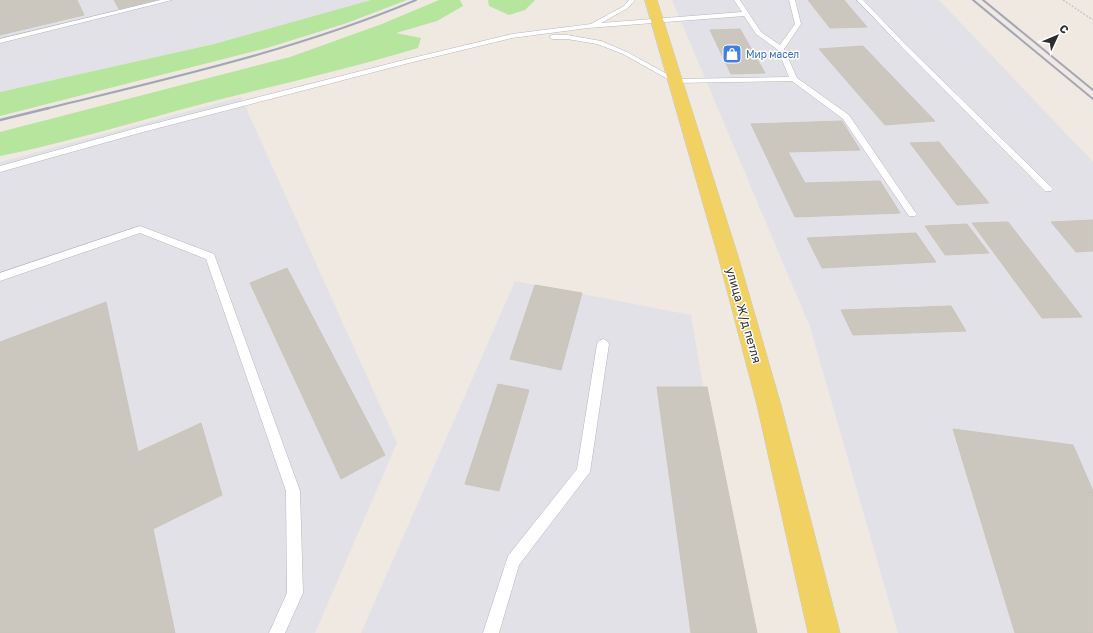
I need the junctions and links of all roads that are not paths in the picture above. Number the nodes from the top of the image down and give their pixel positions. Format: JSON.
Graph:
{"nodes":[{"id":1,"x":169,"y":0,"type":"edge"},
{"id":2,"x":632,"y":0,"type":"edge"},
{"id":3,"x":737,"y":0,"type":"edge"},
{"id":4,"x":792,"y":0,"type":"edge"},
{"id":5,"x":860,"y":0,"type":"edge"},
{"id":6,"x":653,"y":10,"type":"edge"},
{"id":7,"x":746,"y":14,"type":"junction"},
{"id":8,"x":588,"y":26,"type":"junction"},
{"id":9,"x":512,"y":36,"type":"junction"},
{"id":10,"x":0,"y":42,"type":"edge"},
{"id":11,"x":781,"y":49,"type":"junction"},
{"id":12,"x":794,"y":79,"type":"junction"},
{"id":13,"x":675,"y":81,"type":"junction"},
{"id":14,"x":0,"y":169,"type":"edge"},
{"id":15,"x":1048,"y":189,"type":"dead end"},
{"id":16,"x":912,"y":214,"type":"dead end"},
{"id":17,"x":0,"y":277,"type":"edge"},
{"id":18,"x":603,"y":344,"type":"dead end"},
{"id":19,"x":277,"y":633,"type":"edge"},
{"id":20,"x":491,"y":633,"type":"edge"},
{"id":21,"x":824,"y":633,"type":"edge"}],
"edges":[{"from":1,"to":10,"type":"lane"},
{"from":2,"to":8,"type":"lane"},
{"from":3,"to":7,"type":"lane"},
{"from":4,"to":11,"type":"lane"},
{"from":5,"to":15,"type":"lane"},
{"from":6,"to":7,"type":"lane"},
{"from":6,"to":8,"type":"lane"},
{"from":6,"to":13,"type":"main road","name":"улица Ж/д петля"},
{"from":7,"to":11,"type":"lane"},
{"from":8,"to":9,"type":"lane"},
{"from":9,"to":13,"type":"lane"},
{"from":9,"to":14,"type":"lane"},
{"from":11,"to":12,"type":"lane"},
{"from":12,"to":13,"type":"lane"},
{"from":12,"to":16,"type":"lane"},
{"from":13,"to":21,"type":"main road","name":"улица Ж/д петля"},
{"from":17,"to":19,"type":"lane"},
{"from":18,"to":20,"type":"lane"}]}
